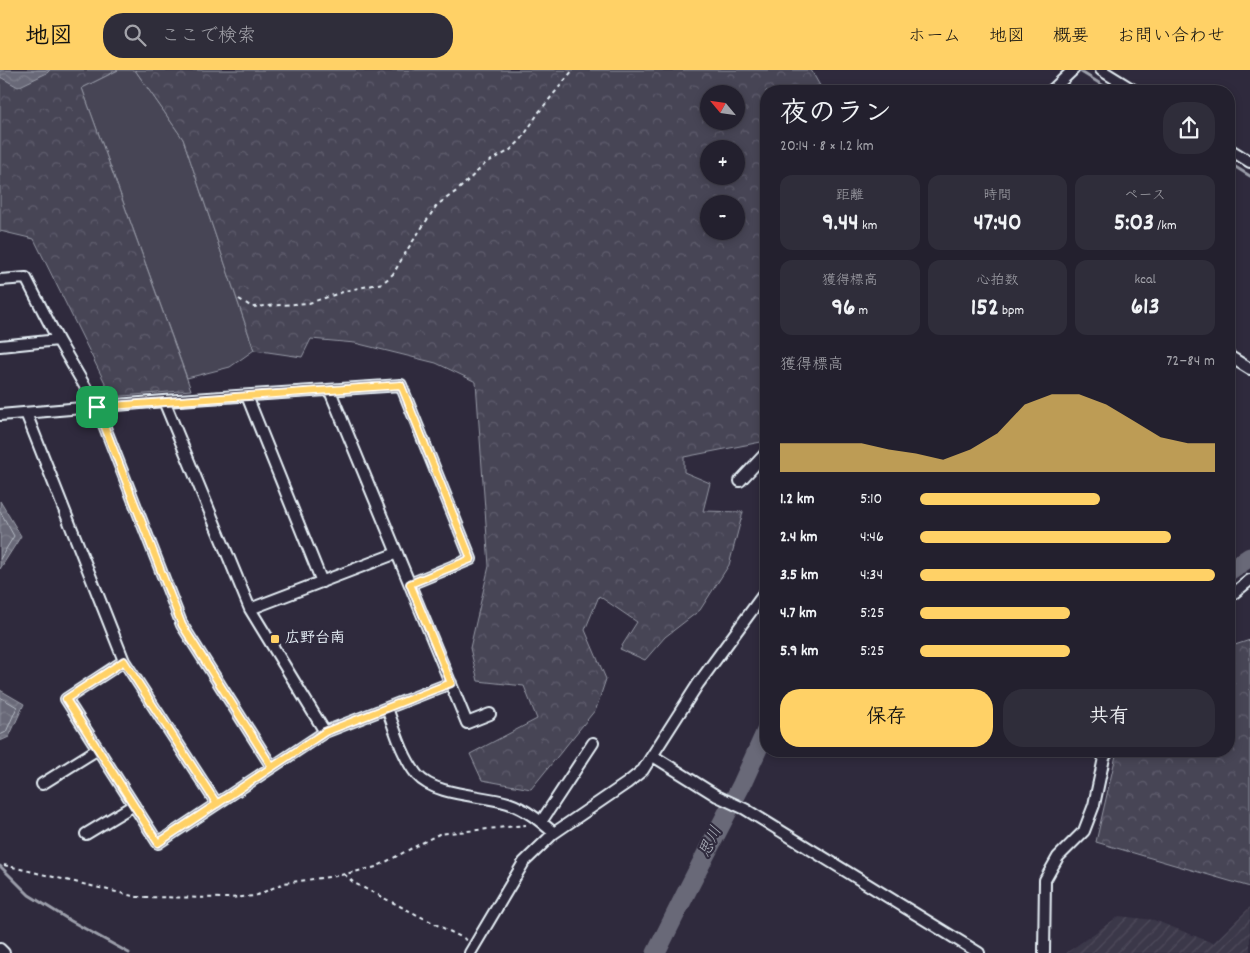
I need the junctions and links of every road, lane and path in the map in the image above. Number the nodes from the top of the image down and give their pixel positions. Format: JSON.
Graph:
{"nodes":[{"id":1,"x":573,"y":70,"type":"edge"},
{"id":2,"x":1073,"y":70,"type":"edge"},
{"id":3,"x":1101,"y":70,"type":"edge"},
{"id":4,"x":1058,"y":85,"type":"edge"},
{"id":5,"x":1125,"y":85,"type":"edge"},
{"id":6,"x":1235,"y":153,"type":"edge"},
{"id":7,"x":1250,"y":162,"type":"edge"},
{"id":8,"x":0,"y":280,"type":"edge"},
{"id":9,"x":239,"y":299,"type":"dead end"},
{"id":10,"x":58,"y":340,"type":"junction"},
{"id":11,"x":0,"y":346,"type":"edge"},
{"id":12,"x":1235,"y":360,"type":"edge"},
{"id":13,"x":1250,"y":369,"type":"edge"},
{"id":14,"x":330,"y":391,"type":"junction"},
{"id":15,"x":247,"y":396,"type":"junction"},
{"id":16,"x":164,"y":401,"type":"junction"},
{"id":17,"x":97,"y":407,"type":"junction"},
{"id":18,"x":26,"y":413,"type":"junction"},
{"id":19,"x":0,"y":415,"type":"edge"},
{"id":20,"x":760,"y":459,"type":"edge"},
{"id":21,"x":740,"y":481,"type":"dead end"},
{"id":22,"x":397,"y":553,"type":"junction"},
{"id":23,"x":1250,"y":580,"type":"edge"},
{"id":24,"x":322,"y":582,"type":"junction"},
{"id":25,"x":410,"y":584,"type":"junction"},
{"id":26,"x":1235,"y":592,"type":"edge"},
{"id":27,"x":760,"y":599,"type":"edge"},
{"id":28,"x":250,"y":609,"type":"junction"},
{"id":29,"x":124,"y":661,"type":"junction"},
{"id":30,"x":451,"y":683,"type":"junction"},
{"id":31,"x":387,"y":708,"type":"junction"},
{"id":32,"x":490,"y":714,"type":"dead end"},
{"id":33,"x":325,"y":732,"type":"junction"},
{"id":34,"x":593,"y":742,"type":"dead end"},
{"id":35,"x":98,"y":749,"type":"junction"},
{"id":36,"x":653,"y":756,"type":"junction"},
{"id":37,"x":1105,"y":757,"type":"edge"},
{"id":38,"x":272,"y":767,"type":"junction"},
{"id":39,"x":42,"y":784,"type":"dead end"},
{"id":40,"x":217,"y":804,"type":"junction"},
{"id":41,"x":134,"y":805,"type":"junction"},
{"id":42,"x":541,"y":822,"type":"junction"},
{"id":43,"x":554,"y":833,"type":"junction"},
{"id":44,"x":86,"y":834,"type":"dead end"},
{"id":45,"x":4,"y":865,"type":"dead end"},
{"id":46,"x":344,"y":874,"type":"junction"},
{"id":47,"x":0,"y":949,"type":"edge"},
{"id":48,"x":472,"y":949,"type":"edge"},
{"id":49,"x":4,"y":953,"type":"edge"},
{"id":50,"x":980,"y":953,"type":"edge"},
{"id":51,"x":1044,"y":953,"type":"edge"}],
"edges":[{"from":1,"to":9,"type":"path"},
{"from":2,"to":4,"type":"street"},
{"from":3,"to":5,"type":"street"},
{"from":6,"to":7,"type":"street"},
{"from":8,"to":10,"type":"street"},
{"from":10,"to":11,"type":"street"},
{"from":10,"to":17,"type":"street"},
{"from":12,"to":13,"type":"street"},
{"from":14,"to":15,"type":"street"},
{"from":14,"to":22,"type":"street"},
{"from":14,"to":25,"type":"street"},
{"from":15,"to":16,"type":"street"},
{"from":15,"to":24,"type":"street"},
{"from":16,"to":17,"type":"street"},
{"from":16,"to":28,"type":"street"},
{"from":17,"to":18,"type":"street"},
{"from":17,"to":38,"type":"street"},
{"from":18,"to":19,"type":"street"},
{"from":18,"to":29,"type":"street"},
{"from":20,"to":21,"type":"street"},
{"from":22,"to":24,"type":"street"},
{"from":22,"to":25,"type":"street"},
{"from":23,"to":26,"type":"street"},
{"from":24,"to":28,"type":"street"},
{"from":25,"to":30,"type":"street"},
{"from":27,"to":36,"type":"street"},
{"from":28,"to":33,"type":"street"},
{"from":29,"to":35,"type":"street"},
{"from":29,"to":40,"type":"street"},
{"from":30,"to":31,"type":"street"},
{"from":30,"to":32,"type":"street"},
{"from":31,"to":33,"type":"street"},
{"from":31,"to":42,"type":"street"},
{"from":33,"to":38,"type":"street"},
{"from":34,"to":42,"type":"street"},
{"from":35,"to":39,"type":"street"},
{"from":35,"to":41,"type":"street"},
{"from":36,"to":43,"type":"street"},
{"from":36,"to":50,"type":"street"},
{"from":37,"to":51,"type":"street"},
{"from":38,"to":40,"type":"street"},
{"from":40,"to":41,"type":"street"},
{"from":41,"to":44,"type":"street"},
{"from":42,"to":43,"type":"street"},
{"from":42,"to":46,"type":"path"},
{"from":43,"to":48,"type":"street"},
{"from":45,"to":46,"type":"path"},
{"from":46,"to":48,"type":"path"},
{"from":47,"to":49,"type":"street"}]}
